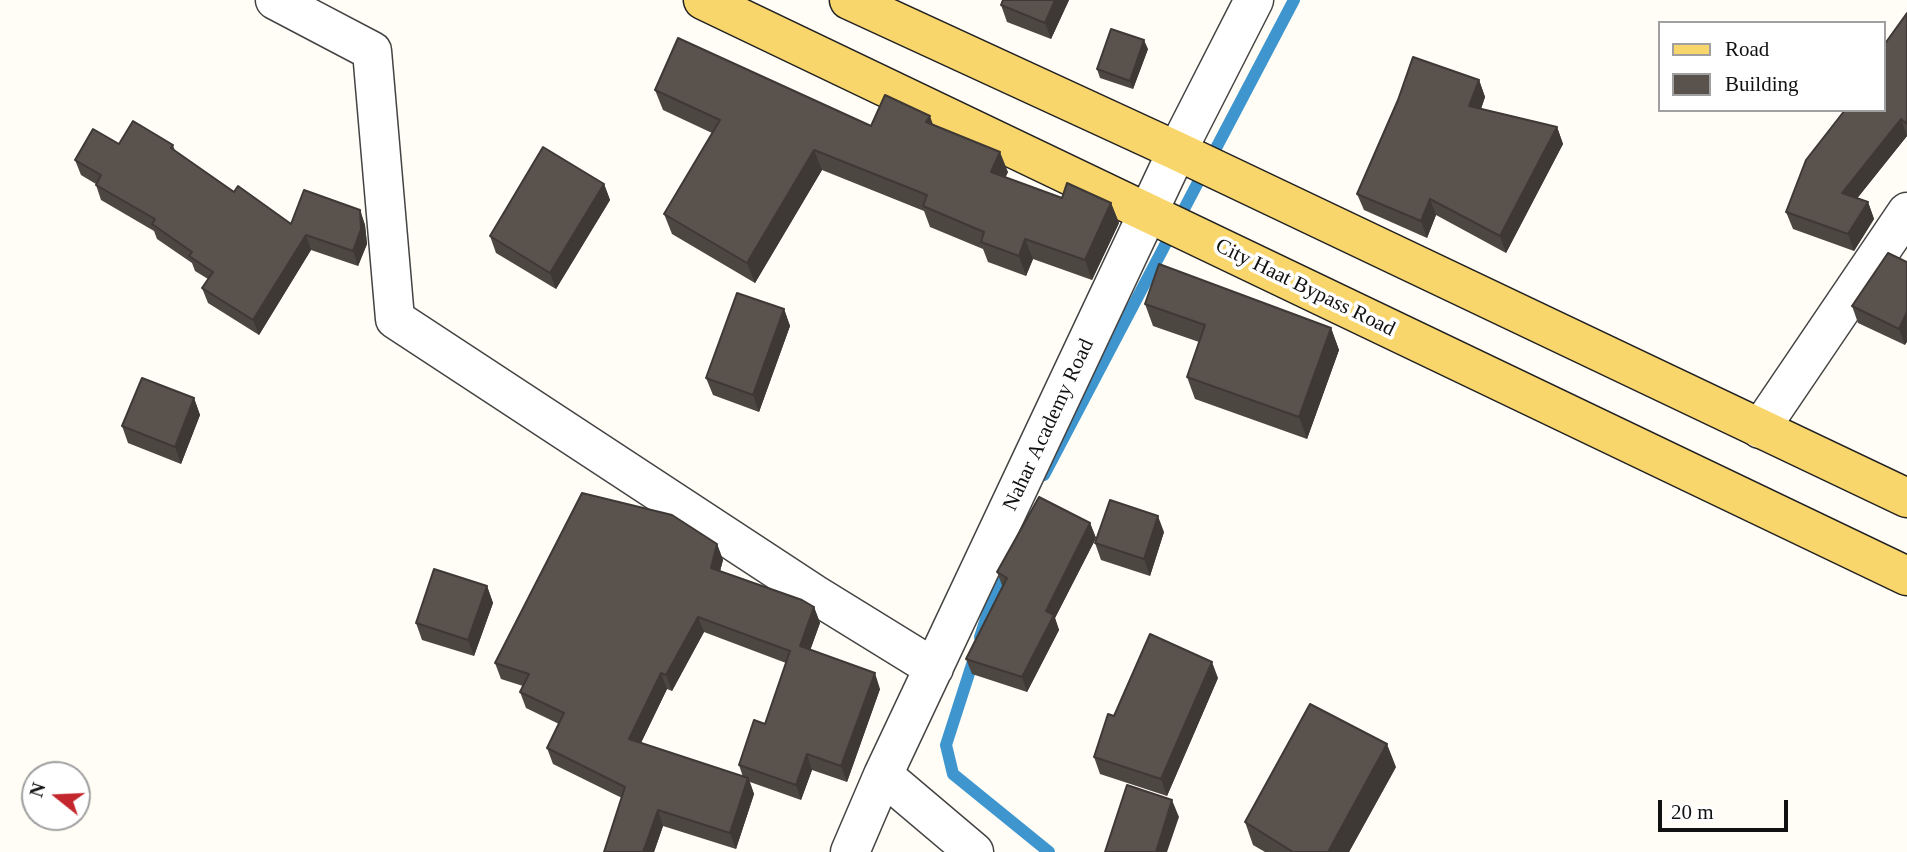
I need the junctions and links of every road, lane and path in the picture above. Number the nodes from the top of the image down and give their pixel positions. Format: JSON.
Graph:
{"nodes":[{"id":1,"x":275,"y":0,"type":"edge"},
{"id":2,"x":703,"y":0,"type":"edge"},
{"id":3,"x":849,"y":0,"type":"edge"},
{"id":4,"x":1254,"y":0,"type":"edge"},
{"id":5,"x":1177,"y":151,"type":"junction"},
{"id":6,"x":1907,"y":212,"type":"edge"},
{"id":7,"x":1149,"y":214,"type":"junction"},
{"id":8,"x":1760,"y":429,"type":"junction"},
{"id":9,"x":1907,"y":498,"type":"edge"},
{"id":10,"x":1907,"y":576,"type":"edge"},
{"id":11,"x":934,"y":668,"type":"junction"},
{"id":12,"x":883,"y":775,"type":"junction"},
{"id":13,"x":850,"y":852,"type":"edge"},
{"id":14,"x":974,"y":852,"type":"edge"}],
"edges":[{"from":1,"to":11,"type":"street"},
{"from":2,"to":7,"type":"main road","name":"City Haat Bypass Road"},
{"from":3,"to":5,"type":"main road"},
{"from":4,"to":5,"type":"street","name":"Nahar Academy Road"},
{"from":5,"to":7,"type":"street","name":"Nahar Academy Road"},
{"from":5,"to":8,"type":"main road"},
{"from":6,"to":8,"type":"street"},
{"from":7,"to":10,"type":"main road","name":"City Haat Bypass Road"},
{"from":7,"to":11,"type":"street","name":"Nahar Academy Road"},
{"from":8,"to":9,"type":"main road"},
{"from":11,"to":12,"type":"street","name":"Nahar Academy Road"},
{"from":12,"to":13,"type":"street","name":"Nahar Academy Road"},
{"from":12,"to":14,"type":"street"}]}
